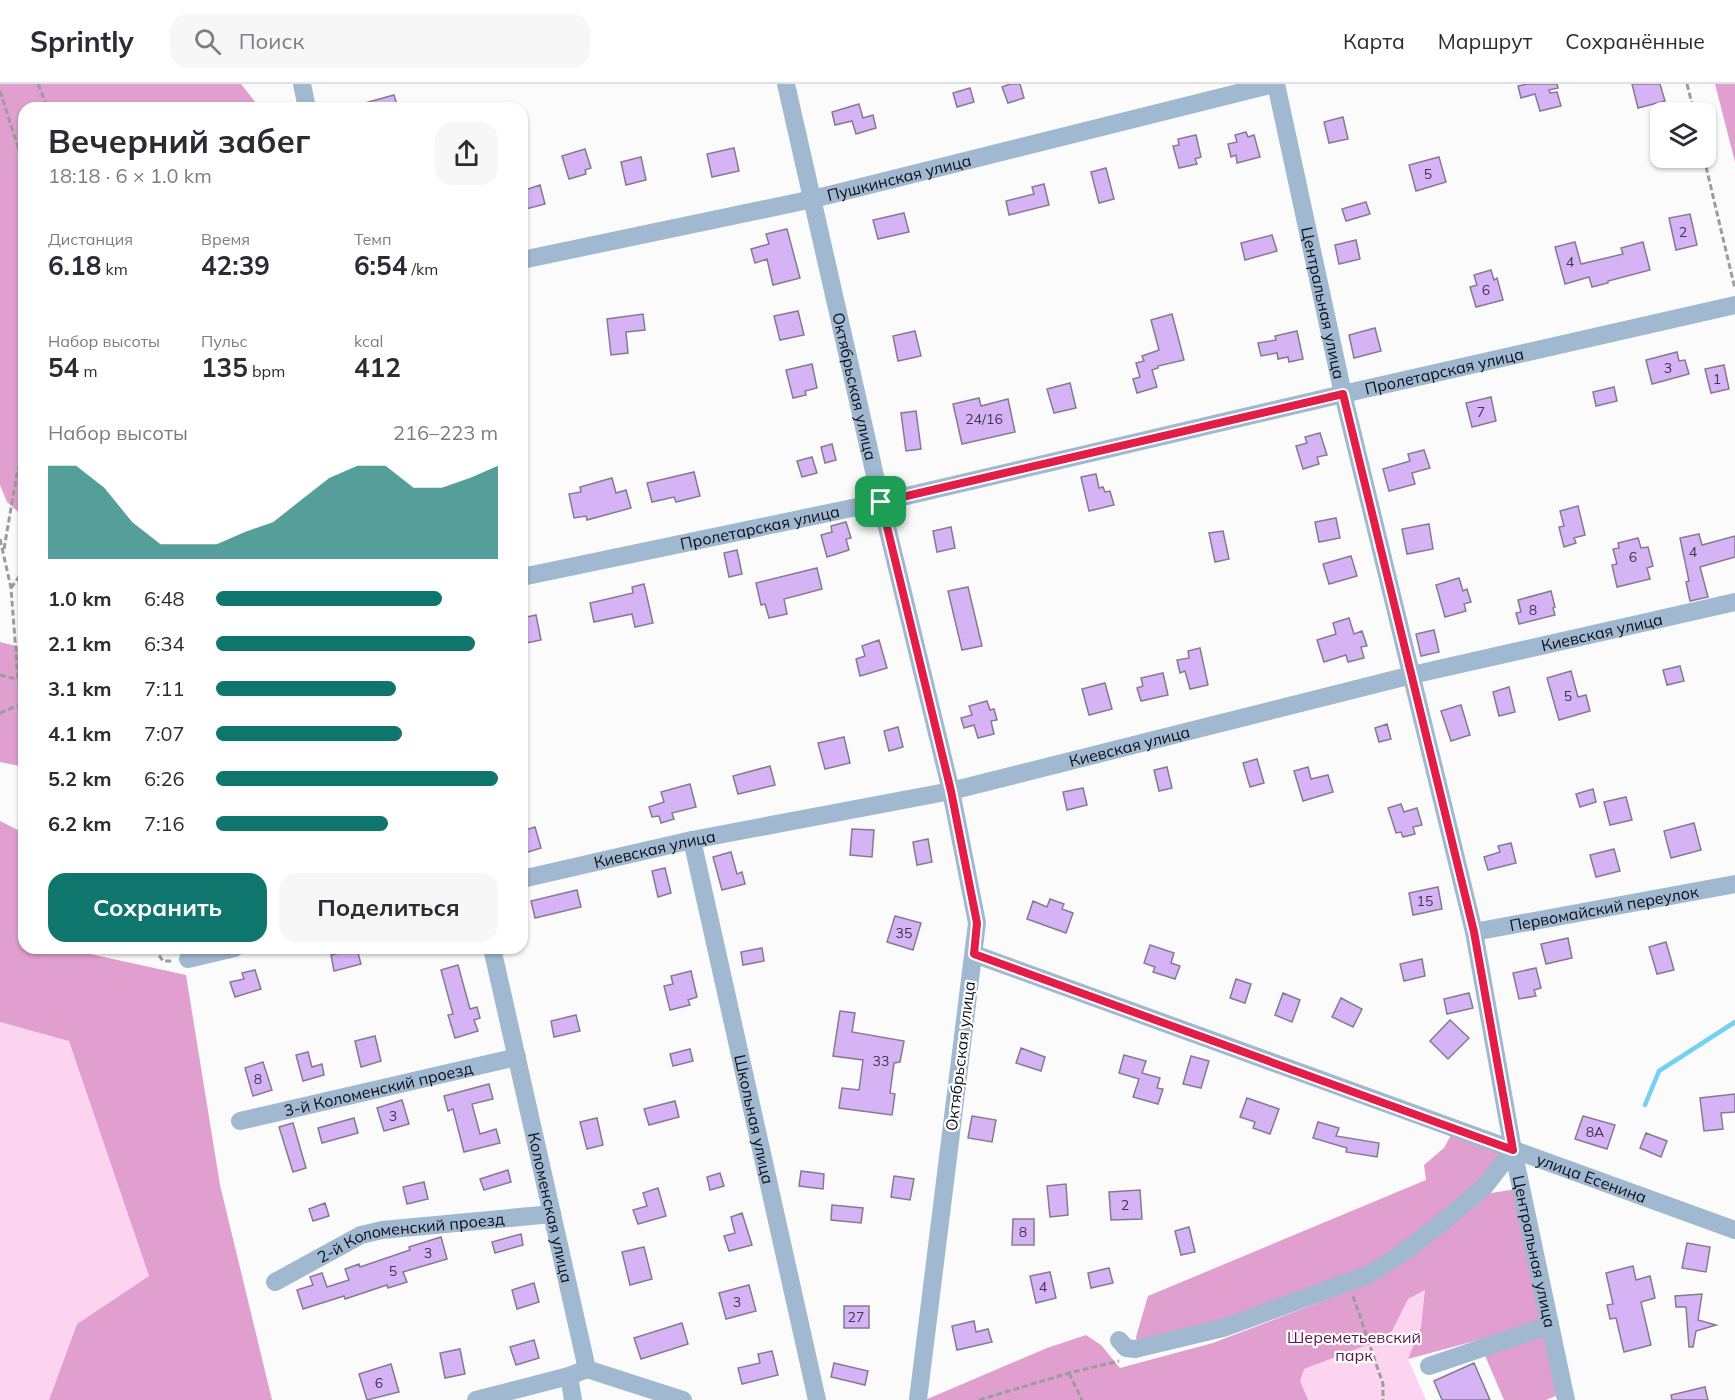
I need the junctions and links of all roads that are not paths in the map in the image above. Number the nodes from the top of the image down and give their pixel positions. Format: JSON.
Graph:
{"nodes":[{"id":1,"x":302,"y":84,"type":"edge"},
{"id":2,"x":786,"y":84,"type":"edge"},
{"id":3,"x":1275,"y":84,"type":"edge"},
{"id":4,"x":306,"y":102,"type":"edge"},
{"id":5,"x":813,"y":199,"type":"junction"},
{"id":6,"x":528,"y":259,"type":"edge"},
{"id":7,"x":1735,"y":305,"type":"edge"},
{"id":8,"x":1343,"y":394,"type":"junction"},
{"id":9,"x":881,"y":502,"type":"junction"},
{"id":10,"x":528,"y":576,"type":"edge"},
{"id":11,"x":1735,"y":602,"type":"edge"},
{"id":12,"x":1412,"y":675,"type":"junction"},
{"id":13,"x":951,"y":791,"type":"junction"},
{"id":14,"x":692,"y":840,"type":"junction"},
{"id":15,"x":528,"y":878,"type":"edge"},
{"id":16,"x":1735,"y":884,"type":"edge"},
{"id":17,"x":1474,"y":932,"type":"junction"},
{"id":18,"x":209,"y":954,"type":"edge"},
{"id":19,"x":493,"y":954,"type":"edge"},
{"id":20,"x":974,"y":954,"type":"junction"},
{"id":21,"x":188,"y":959,"type":"road end"},
{"id":22,"x":517,"y":1057,"type":"junction"},
{"id":23,"x":240,"y":1120,"type":"dead end"},
{"id":24,"x":1513,"y":1150,"type":"junction"},
{"id":25,"x":552,"y":1214,"type":"junction"},
{"id":26,"x":1735,"y":1230,"type":"edge"},
{"id":27,"x":274,"y":1282,"type":"dead end"},
{"id":28,"x":1550,"y":1325,"type":"junction"},
{"id":29,"x":1119,"y":1340,"type":"dead end"},
{"id":30,"x":1429,"y":1366,"type":"dead end"},
{"id":31,"x":587,"y":1369,"type":"junction"},
{"id":32,"x":569,"y":1376,"type":"junction"},
{"id":33,"x":1561,"y":1398,"type":"edge"},
{"id":34,"x":476,"y":1400,"type":"edge"},
{"id":35,"x":573,"y":1400,"type":"edge"},
{"id":36,"x":682,"y":1400,"type":"edge"},
{"id":37,"x":817,"y":1400,"type":"edge"},
{"id":38,"x":918,"y":1400,"type":"edge"}],
"edges":[{"from":1,"to":4,"type":"street"},
{"from":2,"to":5,"type":"street","name":"Октябрьская улица"},
{"from":3,"to":5,"type":"street","name":"Пушкинская улица"},
{"from":3,"to":8,"type":"street","name":"Центральная улица"},
{"from":5,"to":6,"type":"street","name":"Пушкинская улица"},
{"from":5,"to":9,"type":"street","name":"Октябрьская улица"},
{"from":7,"to":8,"type":"street","name":"Пролетарская улица"},
{"from":8,"to":9,"type":"street","name":"Пролетарская улица"},
{"from":8,"to":12,"type":"street","name":"Центральная улица"},
{"from":9,"to":10,"type":"street","name":"Пролетарская улица"},
{"from":9,"to":13,"type":"street","name":"Октябрьская улица"},
{"from":11,"to":12,"type":"street","name":"Киевская улица"},
{"from":12,"to":13,"type":"street","name":"Киевская улица"},
{"from":12,"to":17,"type":"street","name":"Центральная улица"},
{"from":13,"to":14,"type":"street","name":"Киевская улица"},
{"from":13,"to":20,"type":"street","name":"Октябрьская улица"},
{"from":14,"to":15,"type":"street","name":"Киевская улица"},
{"from":14,"to":37,"type":"street","name":"Школьная улица"},
{"from":16,"to":17,"type":"street","name":"Первомайский переулок"},
{"from":17,"to":24,"type":"street","name":"Центральная улица"},
{"from":18,"to":21,"type":"street"},
{"from":19,"to":22,"type":"street","name":"Коломенская улица"},
{"from":20,"to":24,"type":"street","name":"улица Есенина"},
{"from":20,"to":38,"type":"street","name":"Октябрьская улица"},
{"from":22,"to":23,"type":"street","name":"3-й Коломенский проезд"},
{"from":22,"to":25,"type":"street","name":"Коломенская улица"},
{"from":24,"to":26,"type":"street","name":"улица Есенина"},
{"from":24,"to":28,"type":"street","name":"Центральная улица"},
{"from":24,"to":29,"type":"street"},
{"from":25,"to":27,"type":"street","name":"2-й Коломенский проезд"},
{"from":25,"to":31,"type":"street","name":"Коломенская улица"},
{"from":28,"to":30,"type":"street"},
{"from":28,"to":33,"type":"street","name":"Центральная улица"},
{"from":31,"to":32,"type":"street"},
{"from":31,"to":36,"type":"street"},
{"from":32,"to":34,"type":"street"},
{"from":32,"to":35,"type":"street"}]}
